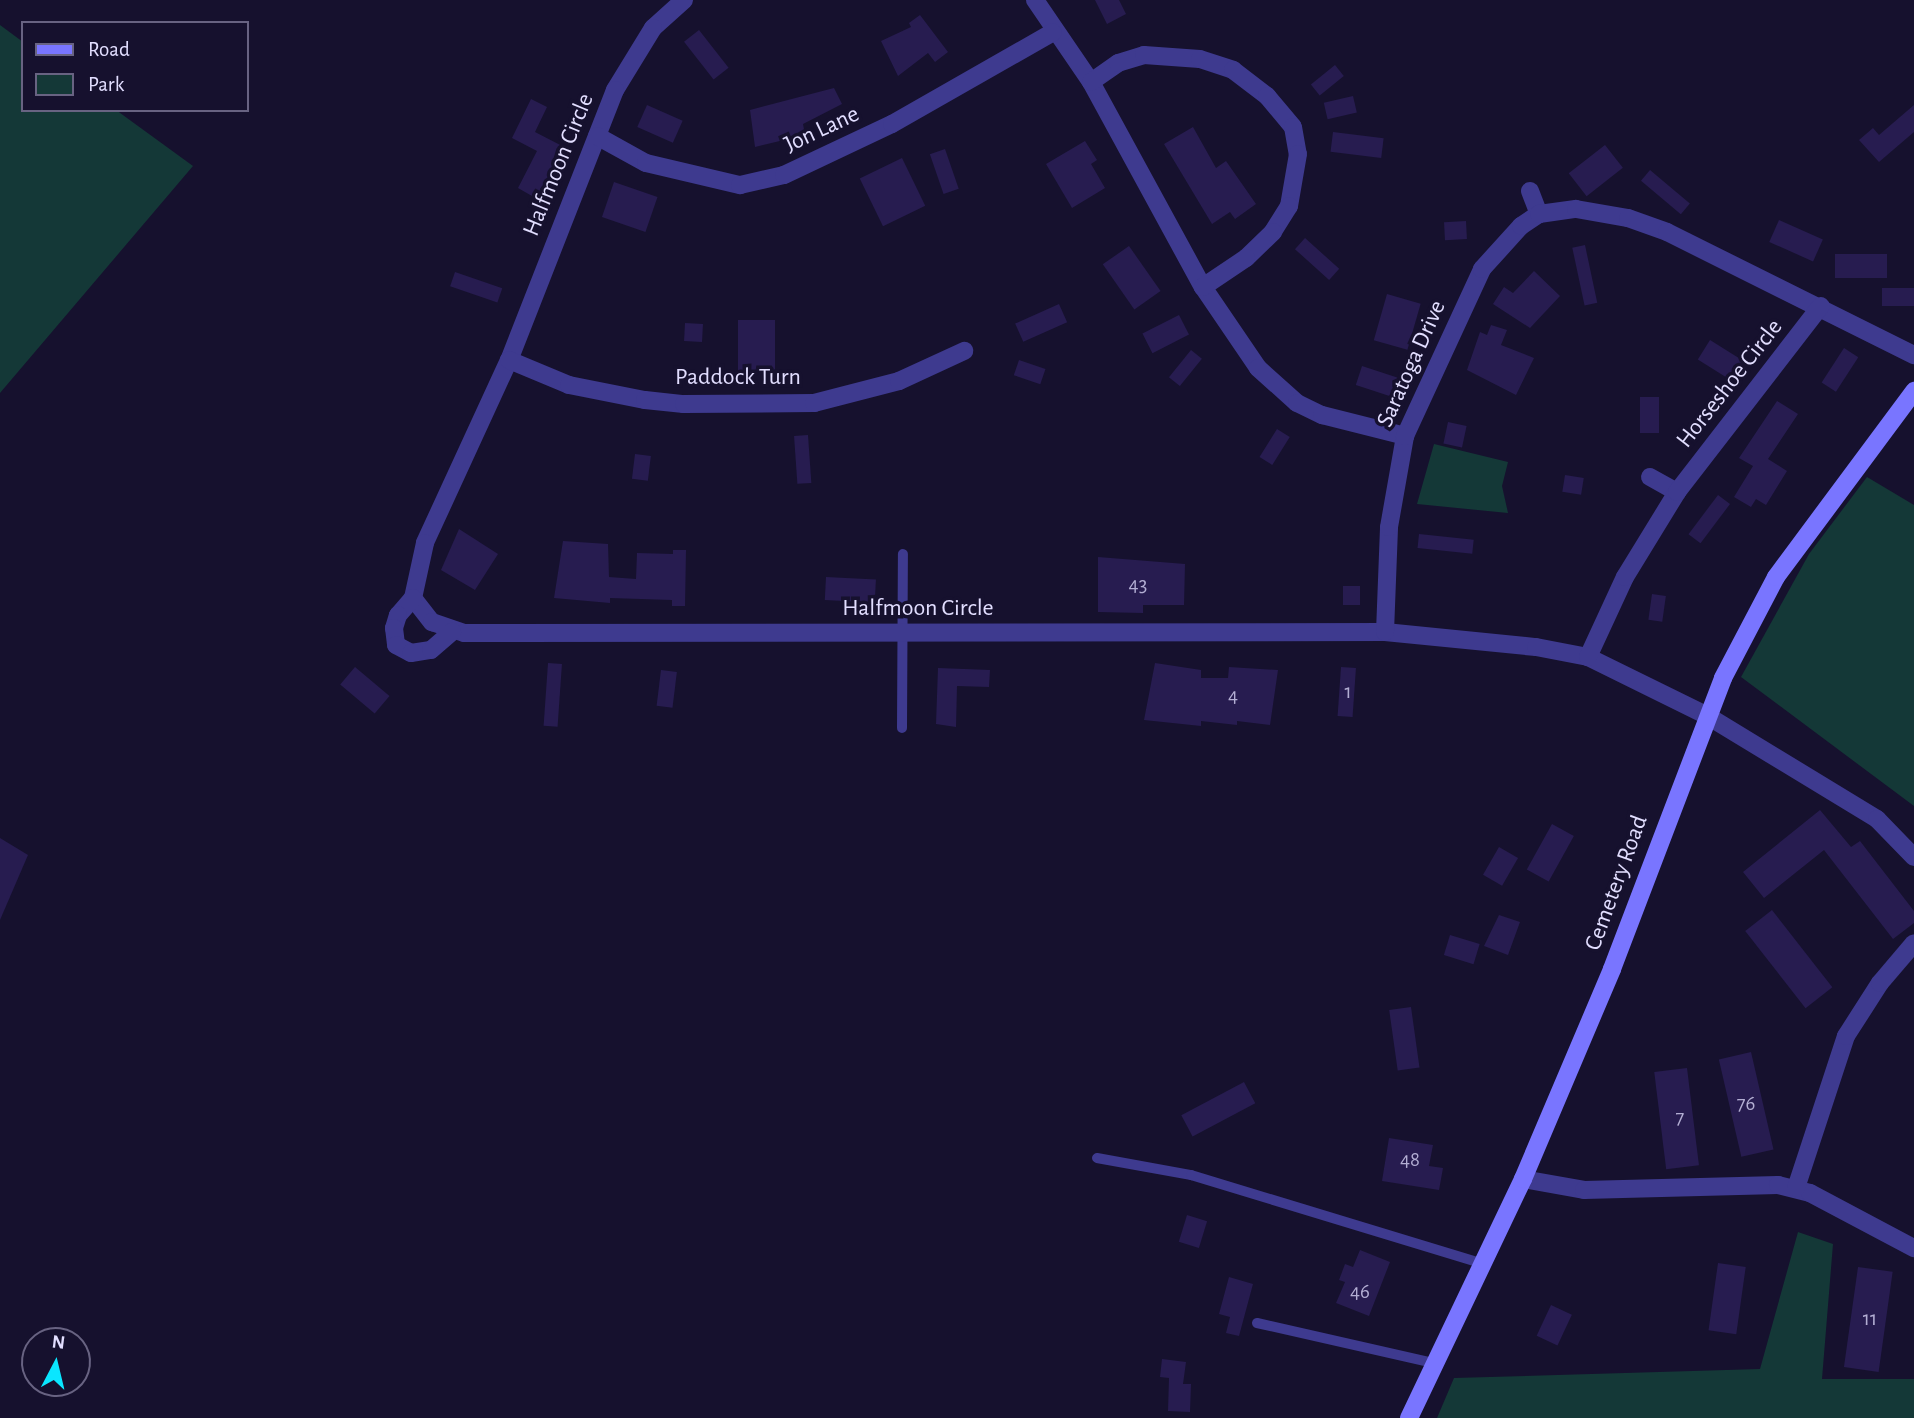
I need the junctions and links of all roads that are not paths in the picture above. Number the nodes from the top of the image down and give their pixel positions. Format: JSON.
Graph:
{"nodes":[{"id":1,"x":684,"y":0,"type":"edge"},
{"id":2,"x":1035,"y":0,"type":"edge"},
{"id":3,"x":1053,"y":32,"type":"junction"},
{"id":4,"x":1091,"y":82,"type":"junction"},
{"id":5,"x":597,"y":136,"type":"junction"},
{"id":6,"x":1530,"y":191,"type":"dead end"},
{"id":7,"x":1539,"y":214,"type":"junction"},
{"id":8,"x":1203,"y":286,"type":"junction"},
{"id":9,"x":1821,"y":306,"type":"junction"},
{"id":10,"x":964,"y":351,"type":"dead end"},
{"id":11,"x":1914,"y":355,"type":"edge"},
{"id":12,"x":509,"y":360,"type":"junction"},
{"id":13,"x":1914,"y":391,"type":"edge"},
{"id":14,"x":1405,"y":436,"type":"junction"},
{"id":15,"x":1650,"y":477,"type":"dead end"},
{"id":16,"x":1676,"y":492,"type":"junction"},
{"id":17,"x":903,"y":554,"type":"dead end"},
{"id":18,"x":413,"y":598,"type":"junction"},
{"id":19,"x":452,"y":632,"type":"junction"},
{"id":20,"x":1385,"y":632,"type":"junction"},
{"id":21,"x":902,"y":633,"type":"junction"},
{"id":22,"x":1588,"y":657,"type":"junction"},
{"id":23,"x":1706,"y":715,"type":"junction"},
{"id":24,"x":902,"y":728,"type":"dead end"},
{"id":25,"x":1914,"y":857,"type":"edge"},
{"id":26,"x":1914,"y":943,"type":"edge"},
{"id":27,"x":1097,"y":1158,"type":"dead end"},
{"id":28,"x":1523,"y":1179,"type":"junction"},
{"id":29,"x":1796,"y":1188,"type":"junction"},
{"id":30,"x":1914,"y":1248,"type":"edge"},
{"id":31,"x":1484,"y":1264,"type":"junction"},
{"id":32,"x":1257,"y":1323,"type":"dead end"},
{"id":33,"x":1438,"y":1364,"type":"junction"},
{"id":34,"x":1409,"y":1418,"type":"edge"}],
"edges":[{"from":1,"to":5,"type":"street","name":"Halfmoon Circle"},
{"from":2,"to":3,"type":"street"},
{"from":3,"to":4,"type":"street"},
{"from":3,"to":5,"type":"street","name":"Jon Lane"},
{"from":4,"to":8,"type":"street"},
{"from":4,"to":8,"type":"street"},
{"from":5,"to":12,"type":"street","name":"Halfmoon Circle"},
{"from":6,"to":7,"type":"street"},
{"from":7,"to":9,"type":"street"},
{"from":7,"to":14,"type":"street","name":"Saratoga Drive"},
{"from":8,"to":14,"type":"street"},
{"from":9,"to":11,"type":"street"},
{"from":9,"to":16,"type":"street","name":"Horseshoe Circle"},
{"from":10,"to":12,"type":"street","name":"Paddock Turn"},
{"from":12,"to":18,"type":"street","name":"Halfmoon Circle"},
{"from":13,"to":23,"type":"street","name":"Cemetery Road"},
{"from":14,"to":20,"type":"street","name":"Saratoga Drive"},
{"from":15,"to":16,"type":"street"},
{"from":16,"to":22,"type":"street","name":"Horseshoe Circle"},
{"from":17,"to":21,"type":"lane"},
{"from":18,"to":19,"type":"street"},
{"from":18,"to":19,"type":"street","name":"Halfmoon Circle"},
{"from":19,"to":21,"type":"street","name":"Halfmoon Circle"},
{"from":20,"to":21,"type":"street","name":"Halfmoon Circle"},
{"from":20,"to":22,"type":"street"},
{"from":21,"to":24,"type":"lane"},
{"from":22,"to":23,"type":"street"},
{"from":23,"to":25,"type":"street"},
{"from":23,"to":28,"type":"street","name":"Cemetery Road"},
{"from":26,"to":29,"type":"street"},
{"from":27,"to":31,"type":"lane"},
{"from":28,"to":29,"type":"street"},
{"from":28,"to":31,"type":"street","name":"Cemetery Road"},
{"from":29,"to":30,"type":"street"},
{"from":31,"to":33,"type":"street","name":"Cemetery Road"},
{"from":32,"to":33,"type":"lane"},
{"from":33,"to":34,"type":"street","name":"Cemetery Road"}]}
